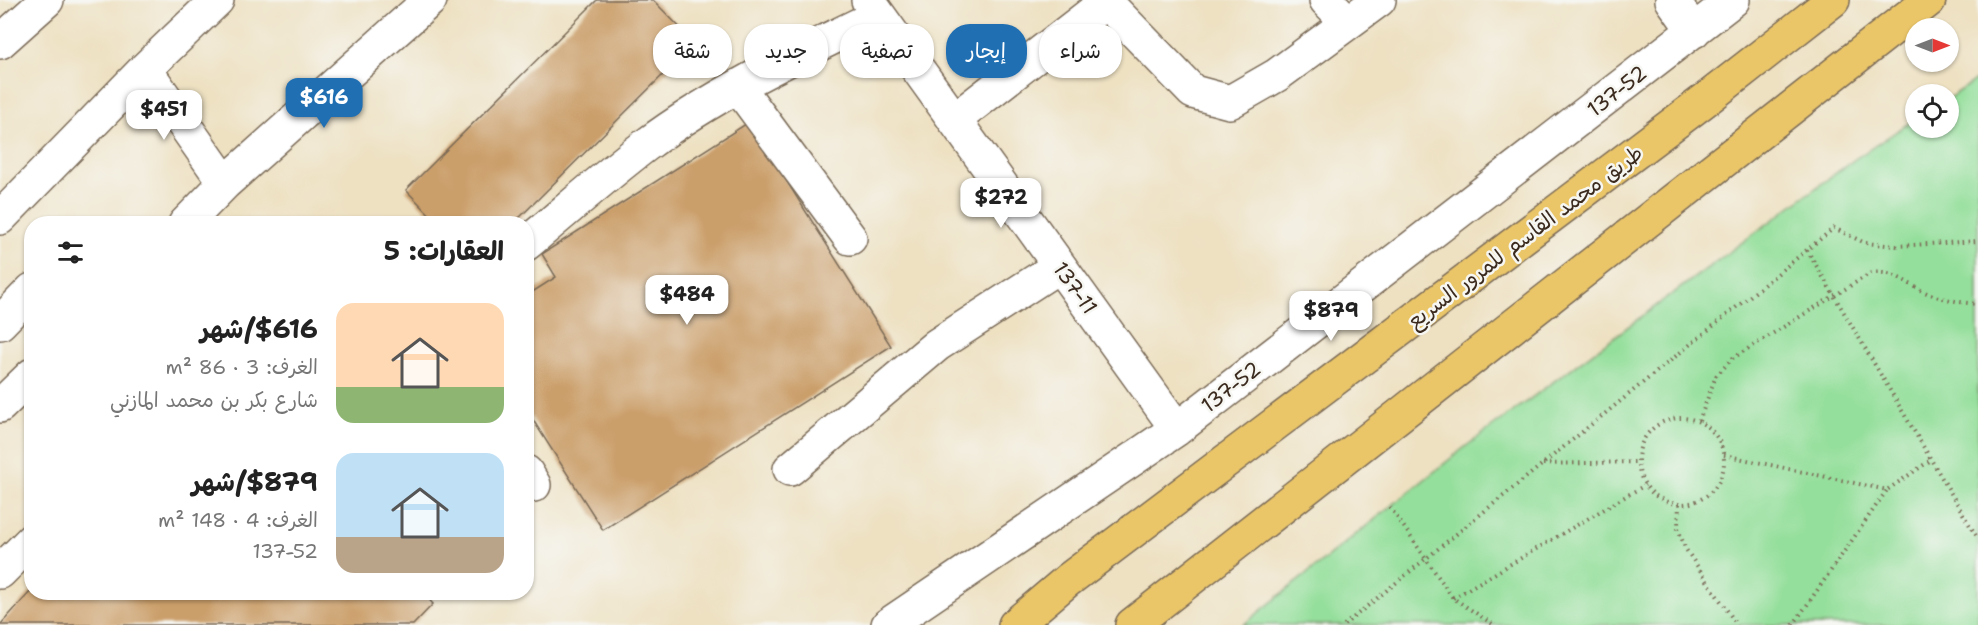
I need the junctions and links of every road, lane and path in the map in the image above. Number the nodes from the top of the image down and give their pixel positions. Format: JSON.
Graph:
{"nodes":[{"id":1,"x":47,"y":0,"type":"edge"},
{"id":2,"x":217,"y":0,"type":"edge"},
{"id":3,"x":430,"y":0,"type":"edge"},
{"id":4,"x":1379,"y":0,"type":"edge"},
{"id":5,"x":1672,"y":0,"type":"edge"},
{"id":6,"x":1733,"y":0,"type":"edge"},
{"id":7,"x":1833,"y":0,"type":"edge"},
{"id":8,"x":1929,"y":0,"type":"edge"},
{"id":9,"x":1105,"y":1,"type":"edge"},
{"id":10,"x":873,"y":8,"type":"edge"},
{"id":11,"x":1337,"y":11,"type":"edge"},
{"id":12,"x":1694,"y":31,"type":"junction"},
{"id":13,"x":0,"y":42,"type":"edge"},
{"id":14,"x":145,"y":69,"type":"junction"},
{"id":15,"x":739,"y":88,"type":"junction"},
{"id":16,"x":954,"y":120,"type":"junction"},
{"id":17,"x":225,"y":183,"type":"junction"},
{"id":18,"x":193,"y":216,"type":"edge"},
{"id":19,"x":0,"y":218,"type":"edge"},
{"id":20,"x":534,"y":237,"type":"edge"},
{"id":21,"x":850,"y":238,"type":"dead end"},
{"id":22,"x":1978,"y":241,"type":"edge"},
{"id":23,"x":1807,"y":250,"type":"junction"},
{"id":24,"x":1059,"y":266,"type":"junction"},
{"id":25,"x":1833,"y":296,"type":"junction"},
{"id":26,"x":24,"y":298,"type":"edge"},
{"id":27,"x":1978,"y":304,"type":"edge"},
{"id":28,"x":0,"y":323,"type":"edge"},
{"id":29,"x":24,"y":383,"type":"edge"},
{"id":30,"x":0,"y":406,"type":"edge"},
{"id":31,"x":1699,"y":422,"type":"junction"},
{"id":32,"x":1177,"y":429,"type":"junction"},
{"id":33,"x":1724,"y":455,"type":"junction"},
{"id":34,"x":1931,"y":460,"type":"junction"},
{"id":35,"x":1637,"y":462,"type":"junction"},
{"id":36,"x":1542,"y":464,"type":"junction"},
{"id":37,"x":790,"y":469,"type":"dead end"},
{"id":38,"x":1645,"y":484,"type":"junction"},
{"id":39,"x":1887,"y":490,"type":"junction"},
{"id":40,"x":1679,"y":504,"type":"junction"},
{"id":41,"x":1390,"y":507,"type":"dead end"},
{"id":42,"x":1978,"y":540,"type":"edge"},
{"id":43,"x":24,"y":548,"type":"edge"},
{"id":44,"x":1425,"y":559,"type":"junction"},
{"id":45,"x":0,"y":572,"type":"edge"},
{"id":46,"x":1068,"y":579,"type":"junction"},
{"id":47,"x":1453,"y":598,"type":"junction"},
{"id":48,"x":888,"y":625,"type":"edge"},
{"id":49,"x":994,"y":625,"type":"edge"},
{"id":50,"x":1015,"y":625,"type":"edge"},
{"id":51,"x":1132,"y":625,"type":"edge"},
{"id":52,"x":1344,"y":625,"type":"edge"},
{"id":53,"x":1494,"y":625,"type":"edge"},
{"id":54,"x":1737,"y":625,"type":"edge"},
{"id":55,"x":1793,"y":625,"type":"edge"}],
"edges":[{"from":1,"to":13,"type":"street"},
{"from":2,"to":14,"type":"street"},
{"from":3,"to":17,"type":"street"},
{"from":4,"to":11,"type":"street"},
{"from":5,"to":12,"type":"street"},
{"from":6,"to":12,"type":"street","name":"137-52"},
{"from":7,"to":46,"type":"highway","name":"طريق محمد القاسم للمرور السريع"},
{"from":8,"to":51,"type":"highway"},
{"from":9,"to":11,"type":"street"},
{"from":9,"to":16,"type":"street"},
{"from":10,"to":15,"type":"street"},
{"from":10,"to":16,"type":"street","name":"137-11"},
{"from":12,"to":32,"type":"street","name":"137-52"},
{"from":14,"to":17,"type":"street"},
{"from":14,"to":19,"type":"street"},
{"from":15,"to":20,"type":"street"},
{"from":15,"to":21,"type":"street"},
{"from":16,"to":24,"type":"street","name":"137-11"},
{"from":17,"to":18,"type":"street"},
{"from":22,"to":23,"type":"path"},
{"from":23,"to":25,"type":"path"},
{"from":23,"to":36,"type":"path"},
{"from":24,"to":32,"type":"street","name":"137-11"},
{"from":24,"to":37,"type":"street"},
{"from":25,"to":27,"type":"path"},
{"from":25,"to":31,"type":"path"},
{"from":25,"to":34,"type":"path"},
{"from":26,"to":28,"type":"street"},
{"from":29,"to":30,"type":"street"},
{"from":31,"to":33,"type":"path"},
{"from":31,"to":35,"type":"path"},
{"from":32,"to":48,"type":"street","name":"137-52"},
{"from":33,"to":39,"type":"path"},
{"from":33,"to":40,"type":"path"},
{"from":34,"to":39,"type":"path"},
{"from":34,"to":42,"type":"path"},
{"from":35,"to":36,"type":"path"},
{"from":35,"to":38,"type":"path"},
{"from":36,"to":44,"type":"path"},
{"from":38,"to":40,"type":"path"},
{"from":38,"to":47,"type":"path"},
{"from":39,"to":55,"type":"path"},
{"from":40,"to":54,"type":"path"},
{"from":41,"to":44,"type":"path"},
{"from":43,"to":45,"type":"street"},
{"from":44,"to":47,"type":"path"},
{"from":44,"to":52,"type":"path"},
{"from":46,"to":49,"type":"highway"},
{"from":46,"to":50,"type":"highway","name":"طريق محمد القاسم للمرور السريع"},
{"from":47,"to":53,"type":"path"}]}
